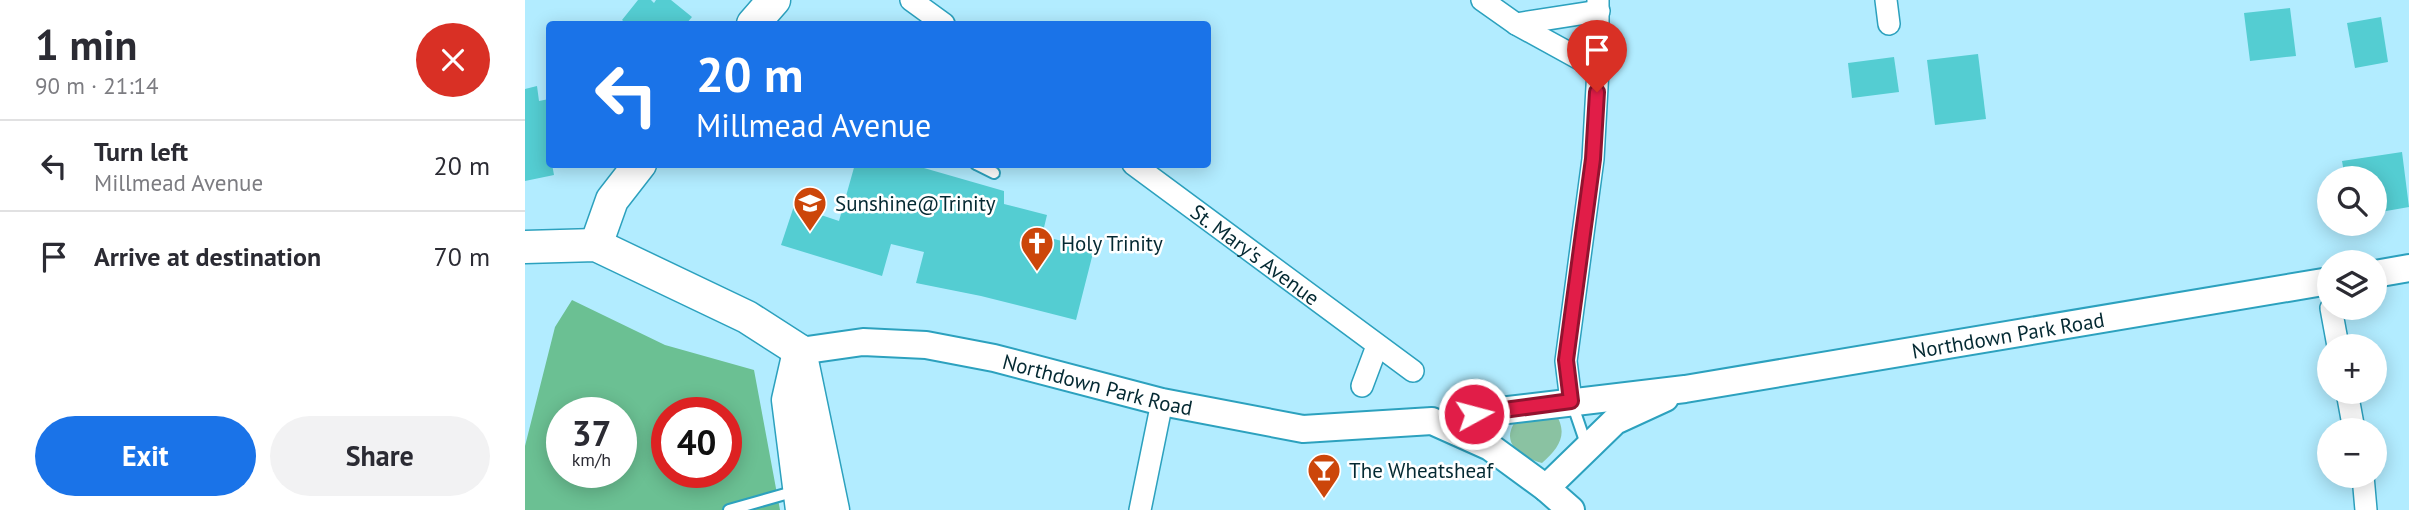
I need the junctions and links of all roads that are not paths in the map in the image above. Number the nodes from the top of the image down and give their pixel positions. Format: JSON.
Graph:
{"nodes":[{"id":1,"x":911,"y":0,"type":"edge"},
{"id":2,"x":1482,"y":0,"type":"edge"},
{"id":3,"x":1885,"y":0,"type":"edge"},
{"id":4,"x":1599,"y":6,"type":"edge"},
{"id":5,"x":940,"y":21,"type":"edge"},
{"id":6,"x":1516,"y":24,"type":"junction"},
{"id":7,"x":1889,"y":24,"type":"dead end"},
{"id":8,"x":1598,"y":69,"type":"junction"},
{"id":9,"x":637,"y":168,"type":"edge"},
{"id":10,"x":984,"y":168,"type":"edge"},
{"id":11,"x":1138,"y":168,"type":"edge"},
{"id":12,"x":994,"y":173,"type":"dead end"},
{"id":13,"x":596,"y":245,"type":"junction"},
{"id":14,"x":525,"y":247,"type":"edge"},
{"id":15,"x":2409,"y":268,"type":"edge"},
{"id":16,"x":2387,"y":272,"type":"edge"},
{"id":17,"x":2317,"y":290,"type":"edge"},
{"id":18,"x":1377,"y":346,"type":"junction"},
{"id":19,"x":800,"y":351,"type":"junction"},
{"id":20,"x":1413,"y":371,"type":"dead end"},
{"id":21,"x":1362,"y":386,"type":"dead end"},
{"id":22,"x":1685,"y":389,"type":"junction"},
{"id":23,"x":1571,"y":401,"type":"junction"},
{"id":24,"x":1162,"y":402,"type":"junction"},
{"id":25,"x":1458,"y":432,"type":"junction"},
{"id":26,"x":1587,"y":447,"type":"junction"},
{"id":27,"x":1546,"y":488,"type":"junction"},
{"id":28,"x":2364,"y":488,"type":"edge"},
{"id":29,"x":800,"y":500,"type":"edge"},
{"id":30,"x":729,"y":510,"type":"edge"},
{"id":31,"x":833,"y":510,"type":"edge"},
{"id":32,"x":1140,"y":510,"type":"edge"},
{"id":33,"x":1571,"y":510,"type":"edge"},
{"id":34,"x":2366,"y":510,"type":"edge"}],
"edges":[{"from":1,"to":5,"type":"street"},
{"from":2,"to":6,"type":"street"},
{"from":3,"to":7,"type":"street"},
{"from":4,"to":6,"type":"street"},
{"from":4,"to":8,"type":"street"},
{"from":6,"to":8,"type":"street"},
{"from":8,"to":23,"type":"street"},
{"from":9,"to":13,"type":"main road"},
{"from":10,"to":12,"type":"lane"},
{"from":11,"to":18,"type":"street","name":"St. Mary's Avenue"},
{"from":13,"to":14,"type":"main road"},
{"from":13,"to":19,"type":"main road"},
{"from":15,"to":16,"type":"street"},
{"from":17,"to":22,"type":"street","name":"Northdown Park Road"},
{"from":18,"to":20,"type":"street","name":"St. Mary's Avenue"},
{"from":18,"to":21,"type":"street"},
{"from":19,"to":24,"type":"street","name":"Northdown Park Road"},
{"from":19,"to":29,"type":"main road"},
{"from":19,"to":31,"type":"main road"},
{"from":22,"to":23,"type":"street","name":"Northdown Park Road"},
{"from":22,"to":26,"type":"street","name":"Northdown Park Road"},
{"from":23,"to":25,"type":"street","name":"Northdown Park Road"},
{"from":23,"to":26,"type":"lane"},
{"from":24,"to":25,"type":"street","name":"Northdown Park Road"},
{"from":24,"to":32,"type":"street"},
{"from":25,"to":27,"type":"street"},
{"from":26,"to":27,"type":"street","name":"Northdown Park Road"},
{"from":27,"to":33,"type":"street"},
{"from":28,"to":34,"type":"street"},
{"from":29,"to":30,"type":"lane"}]}
